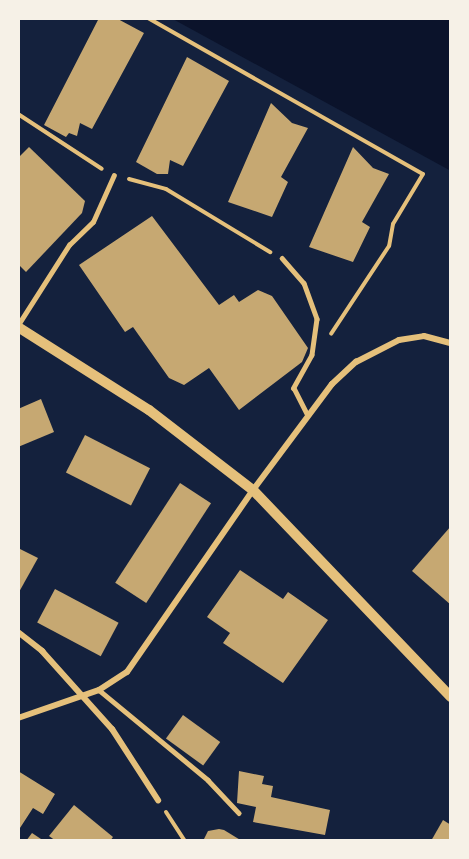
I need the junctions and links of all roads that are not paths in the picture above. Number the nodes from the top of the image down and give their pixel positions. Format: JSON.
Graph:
{"nodes":[{"id":1,"x":114,"y":175,"type":"road end"},
{"id":2,"x":282,"y":258,"type":"road end"},
{"id":3,"x":18,"y":326,"type":"edge"},
{"id":4,"x":451,"y":343,"type":"edge"},
{"id":5,"x":308,"y":416,"type":"junction"},
{"id":6,"x":253,"y":490,"type":"junction"},
{"id":7,"x":18,"y":632,"type":"edge"},
{"id":8,"x":99,"y":690,"type":"junction"},
{"id":9,"x":81,"y":695,"type":"junction"},
{"id":10,"x":451,"y":697,"type":"edge"},
{"id":11,"x":18,"y":718,"type":"edge"},
{"id":12,"x":158,"y":800,"type":"road end"},
{"id":13,"x":239,"y":813,"type":"dead end"}],
"edges":[{"from":1,"to":3,"type":"lane"},
{"from":2,"to":5,"type":"lane"},
{"from":3,"to":6,"type":"street"},
{"from":4,"to":5,"type":"street"},
{"from":5,"to":6,"type":"street"},
{"from":6,"to":8,"type":"street"},
{"from":6,"to":10,"type":"street"},
{"from":7,"to":9,"type":"street"},
{"from":8,"to":9,"type":"street"},
{"from":8,"to":13,"type":"lane"},
{"from":9,"to":11,"type":"street"},
{"from":9,"to":12,"type":"street"}]}
